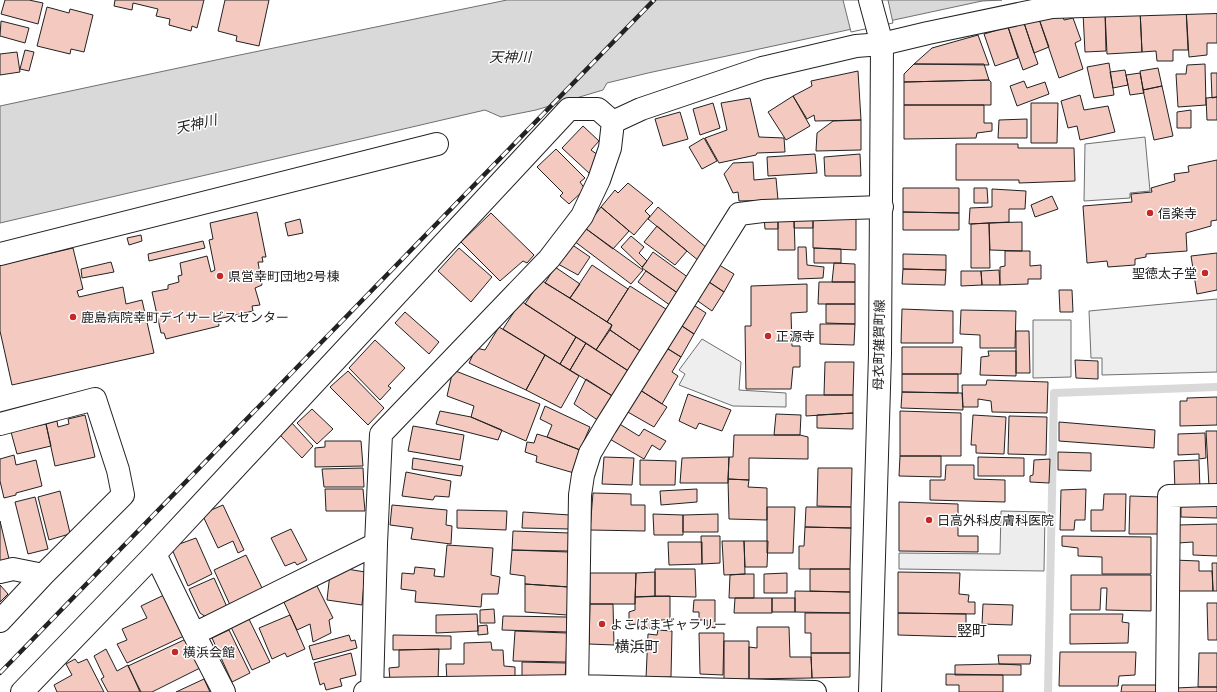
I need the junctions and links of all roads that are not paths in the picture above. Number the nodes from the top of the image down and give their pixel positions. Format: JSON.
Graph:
{"nodes":[{"id":1,"x":870,"y":0,"type":"edge"},
{"id":2,"x":1217,"y":2,"type":"edge"},
{"id":3,"x":879,"y":35,"type":"junction"},
{"id":4,"x":612,"y":122,"type":"junction"},
{"id":5,"x":437,"y":144,"type":"dead end"},
{"id":6,"x":882,"y":207,"type":"junction"},
{"id":7,"x":0,"y":254,"type":"edge"},
{"id":8,"x":0,"y":424,"type":"edge"},
{"id":9,"x":1217,"y":495,"type":"edge"},
{"id":10,"x":376,"y":544,"type":"junction"},
{"id":11,"x":155,"y":554,"type":"junction"},
{"id":12,"x":0,"y":572,"type":"edge"},
{"id":13,"x":43,"y":575,"type":"junction"},
{"id":14,"x":0,"y":621,"type":"edge"},
{"id":15,"x":194,"y":634,"type":"junction"},
{"id":16,"x":577,"y":689,"type":"edge"},
{"id":17,"x":370,"y":691,"type":"edge"},
{"id":18,"x":22,"y":692,"type":"edge"},
{"id":19,"x":224,"y":692,"type":"edge"},
{"id":20,"x":815,"y":692,"type":"edge"},
{"id":21,"x":870,"y":692,"type":"edge"},
{"id":22,"x":1167,"y":692,"type":"edge"}],
"edges":[{"from":1,"to":3,"type":"street","name":"母衣町雑賀町線"},
{"from":2,"to":3,"type":"street"},
{"from":3,"to":4,"type":"street"},
{"from":3,"to":6,"type":"street","name":"母衣町雑賀町線"},
{"from":4,"to":10,"type":"street"},
{"from":4,"to":11,"type":"street"},
{"from":5,"to":7,"type":"street"},
{"from":6,"to":16,"type":"street"},
{"from":6,"to":21,"type":"street","name":"母衣町雑賀町線"},
{"from":8,"to":13,"type":"street"},
{"from":9,"to":22,"type":"street"},
{"from":10,"to":15,"type":"street"},
{"from":10,"to":17,"type":"street"},
{"from":11,"to":15,"type":"street"},
{"from":11,"to":18,"type":"street"},
{"from":12,"to":13,"type":"street"},
{"from":13,"to":14,"type":"street"},
{"from":15,"to":19,"type":"street"},
{"from":16,"to":17,"type":"street"},
{"from":16,"to":20,"type":"street"}]}
